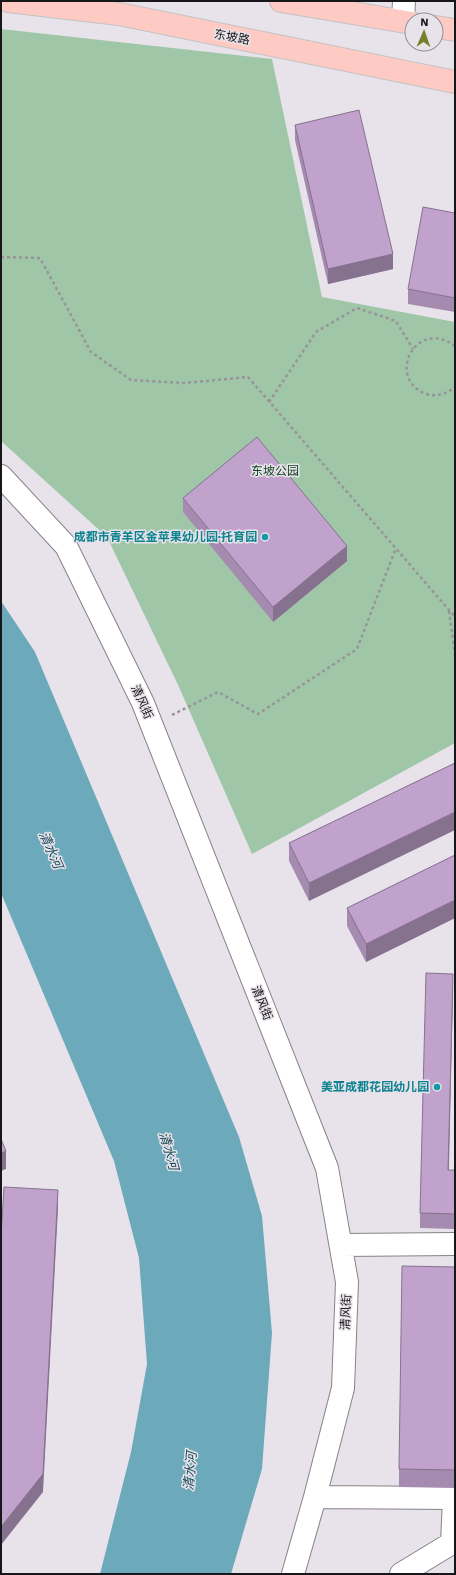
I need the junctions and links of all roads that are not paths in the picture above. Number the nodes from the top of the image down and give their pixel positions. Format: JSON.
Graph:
{"nodes":[{"id":1,"x":8,"y":1,"type":"edge"},
{"id":2,"x":289,"y":2,"type":"edge"},
{"id":3,"x":404,"y":15,"type":"edge"},
{"id":4,"x":444,"y":28,"type":"edge"},
{"id":5,"x":455,"y":30,"type":"edge"},
{"id":6,"x":455,"y":82,"type":"edge"},
{"id":7,"x":1,"y":476,"type":"edge"},
{"id":8,"x":455,"y":1244,"type":"edge"},
{"id":9,"x":342,"y":1245,"type":"junction"},
{"id":10,"x":315,"y":1497,"type":"junction"},
{"id":11,"x":454,"y":1498,"type":"edge"},
{"id":12,"x":454,"y":1543,"type":"edge"},
{"id":13,"x":293,"y":1574,"type":"edge"},
{"id":14,"x":401,"y":1574,"type":"edge"}],
"edges":[{"from":1,"to":6,"type":"main road","name":"东坡路"},
{"from":2,"to":3,"type":"main road"},
{"from":4,"to":5,"type":"main road"},
{"from":7,"to":9,"type":"street","name":"清风街"},
{"from":8,"to":9,"type":"street"},
{"from":9,"to":10,"type":"street","name":"清风街"},
{"from":10,"to":11,"type":"street"},
{"from":10,"to":13,"type":"street","name":"清风街"},
{"from":11,"to":12,"type":"street"},
{"from":12,"to":14,"type":"street"}]}
